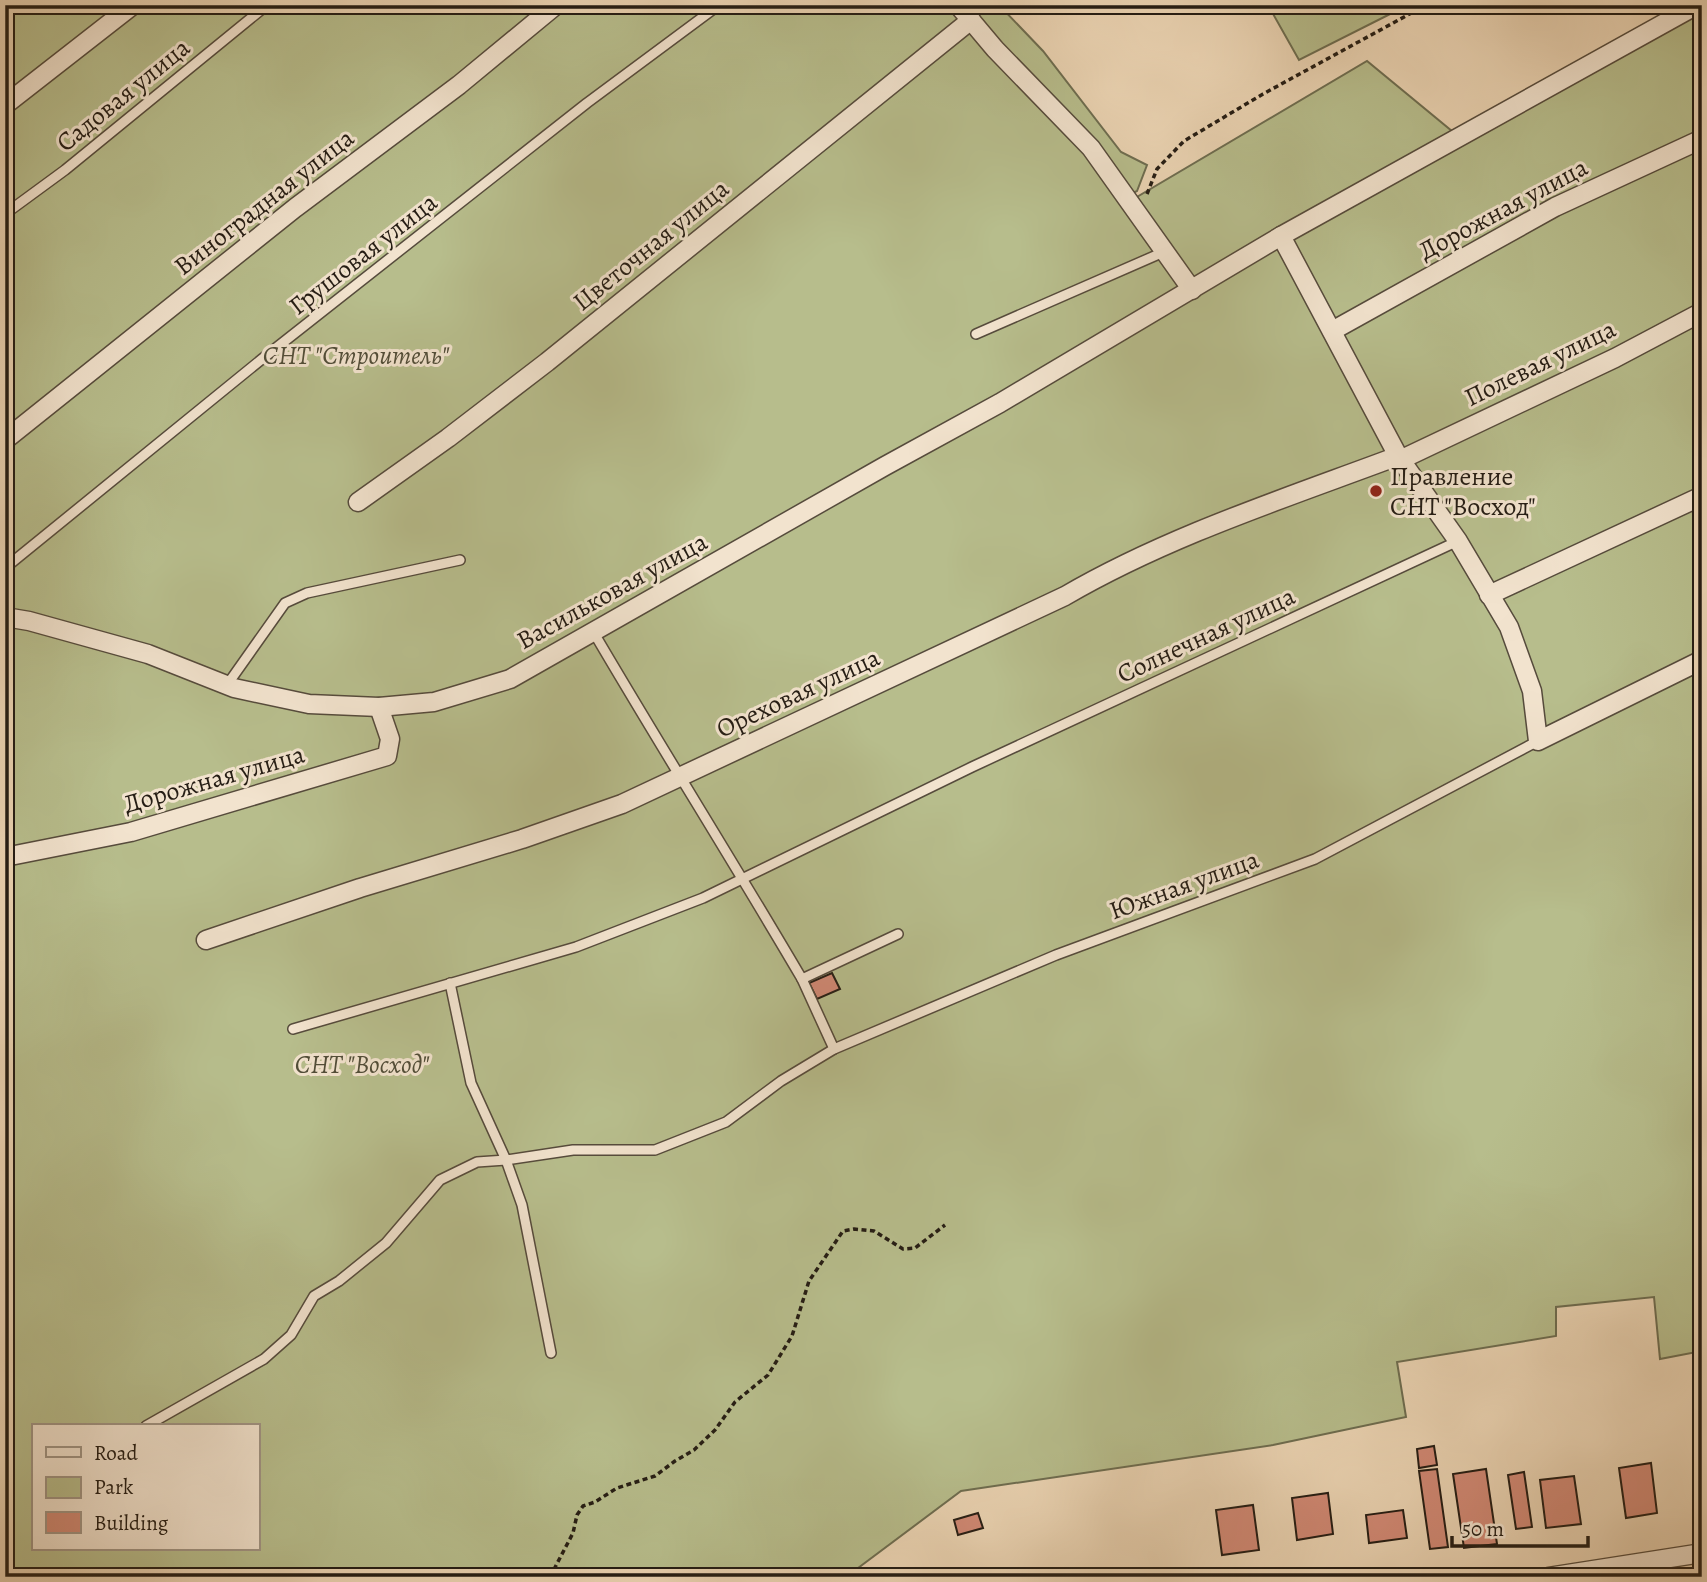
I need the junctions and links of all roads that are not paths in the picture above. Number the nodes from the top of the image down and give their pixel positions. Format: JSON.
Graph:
{"nodes":[{"id":1,"x":133,"y":5,"type":"edge"},
{"id":2,"x":267,"y":5,"type":"edge"},
{"id":3,"x":556,"y":5,"type":"edge"},
{"id":4,"x":719,"y":5,"type":"edge"},
{"id":5,"x":958,"y":5,"type":"edge"},
{"id":6,"x":1697,"y":5,"type":"edge"},
{"id":7,"x":971,"y":20,"type":"junction"},
{"id":8,"x":5,"y":106,"type":"edge"},
{"id":9,"x":1702,"y":139,"type":"edge"},
{"id":10,"x":5,"y":215,"type":"edge"},
{"id":11,"x":1281,"y":236,"type":"junction"},
{"id":12,"x":1166,"y":251,"type":"junction"},
{"id":13,"x":1192,"y":290,"type":"junction"},
{"id":14,"x":1702,"y":312,"type":"edge"},
{"id":15,"x":1332,"y":331,"type":"junction"},
{"id":16,"x":976,"y":334,"type":"dead end"},
{"id":17,"x":5,"y":440,"type":"edge"},
{"id":18,"x":1399,"y":458,"type":"junction"},
{"id":19,"x":1702,"y":496,"type":"edge"},
{"id":20,"x":358,"y":502,"type":"dead end"},
{"id":21,"x":1458,"y":541,"type":"junction"},
{"id":22,"x":460,"y":560,"type":"dead end"},
{"id":23,"x":5,"y":568,"type":"edge"},
{"id":24,"x":1489,"y":595,"type":"junction"},
{"id":25,"x":5,"y":617,"type":"edge"},
{"id":26,"x":594,"y":633,"type":"junction"},
{"id":27,"x":1702,"y":660,"type":"edge"},
{"id":28,"x":227,"y":685,"type":"junction"},
{"id":29,"x":379,"y":708,"type":"junction"},
{"id":30,"x":1538,"y":741,"type":"junction"},
{"id":31,"x":680,"y":778,"type":"junction"},
{"id":32,"x":5,"y":857,"type":"edge"},
{"id":33,"x":744,"y":879,"type":"junction"},
{"id":34,"x":898,"y":934,"type":"dead end"},
{"id":35,"x":206,"y":940,"type":"dead end"},
{"id":36,"x":802,"y":979,"type":"junction"},
{"id":37,"x":450,"y":983,"type":"junction"},
{"id":38,"x":293,"y":1028,"type":"dead end"},
{"id":39,"x":834,"y":1049,"type":"junction"},
{"id":40,"x":506,"y":1160,"type":"junction"},
{"id":41,"x":551,"y":1353,"type":"dead end"},
{"id":42,"x":150,"y":1424,"type":"edge"},
{"id":43,"x":1702,"y":1553,"type":"edge"},
{"id":44,"x":1548,"y":1577,"type":"edge"}],
"edges":[{"from":1,"to":8,"type":"street"},
{"from":2,"to":10,"type":"lane","name":"Садовая улица"},
{"from":3,"to":17,"type":"street","name":"Виноградная улица"},
{"from":4,"to":23,"type":"lane","name":"Грушовая улица"},
{"from":5,"to":7,"type":"street"},
{"from":6,"to":11,"type":"street","name":"Васильковая улица"},
{"from":7,"to":12,"type":"street"},
{"from":7,"to":20,"type":"street","name":"Цветочная улица"},
{"from":9,"to":15,"type":"street","name":"Дорожная улица"},
{"from":11,"to":13,"type":"street","name":"Васильковая улица"},
{"from":11,"to":15,"type":"street"},
{"from":12,"to":13,"type":"street"},
{"from":12,"to":16,"type":"lane"},
{"from":13,"to":26,"type":"street","name":"Васильковая улица"},
{"from":14,"to":18,"type":"street","name":"Полевая улица"},
{"from":15,"to":18,"type":"street"},
{"from":18,"to":21,"type":"street"},
{"from":18,"to":31,"type":"street","name":"Ореховая улица"},
{"from":19,"to":24,"type":"street"},
{"from":21,"to":24,"type":"street"},
{"from":21,"to":33,"type":"lane","name":"Солнечная улица"},
{"from":22,"to":28,"type":"lane"},
{"from":24,"to":30,"type":"street"},
{"from":25,"to":28,"type":"street","name":"Васильковая улица"},
{"from":26,"to":29,"type":"street","name":"Васильковая улица"},
{"from":26,"to":31,"type":"lane"},
{"from":27,"to":30,"type":"street"},
{"from":28,"to":29,"type":"street","name":"Васильковая улица"},
{"from":29,"to":32,"type":"street","name":"Дорожная улица"},
{"from":30,"to":39,"type":"lane","name":"Южная улица"},
{"from":31,"to":33,"type":"lane"},
{"from":31,"to":35,"type":"street","name":"Ореховая улица"},
{"from":33,"to":36,"type":"lane"},
{"from":33,"to":37,"type":"lane","name":"Солнечная улица"},
{"from":34,"to":36,"type":"lane"},
{"from":36,"to":39,"type":"lane"},
{"from":37,"to":38,"type":"lane","name":"Солнечная улица"},
{"from":37,"to":40,"type":"lane"},
{"from":39,"to":40,"type":"lane","name":"Южная улица"},
{"from":40,"to":41,"type":"lane"},
{"from":40,"to":42,"type":"lane","name":"Южная улица"},
{"from":43,"to":44,"type":"street"}]}
